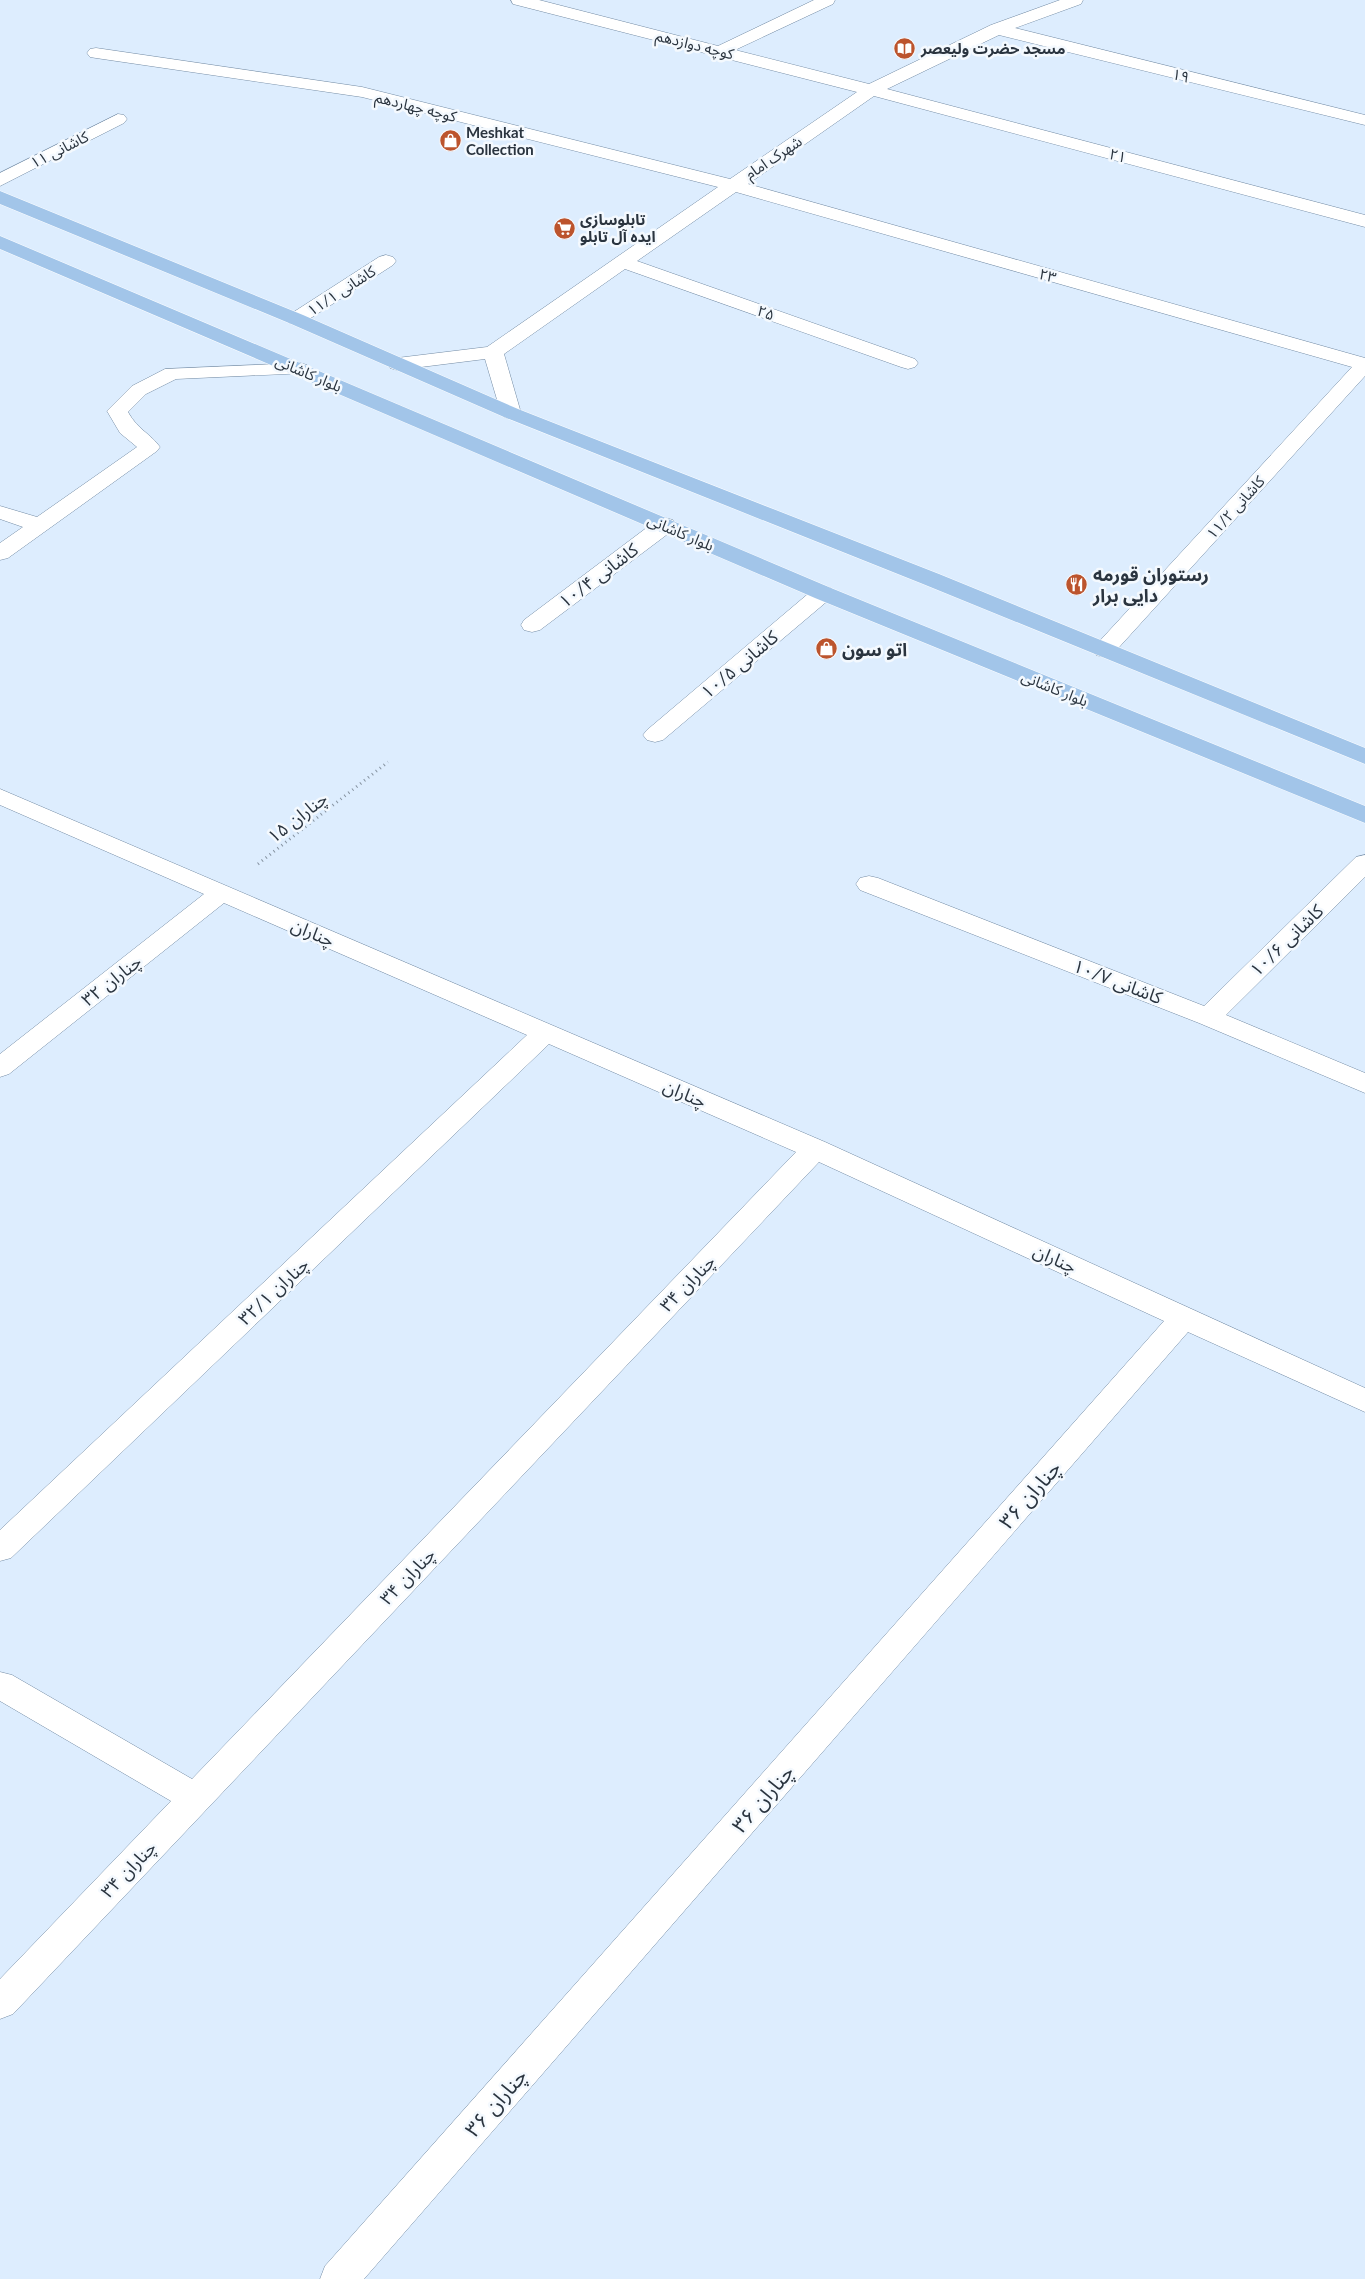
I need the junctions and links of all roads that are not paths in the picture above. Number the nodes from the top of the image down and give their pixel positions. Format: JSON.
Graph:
{"nodes":[{"id":1,"x":519,"y":0,"type":"edge"},
{"id":2,"x":827,"y":0,"type":"edge"},
{"id":3,"x":1075,"y":0,"type":"edge"},
{"id":4,"x":997,"y":30,"type":"junction"},
{"id":5,"x":720,"y":51,"type":"junction"},
{"id":6,"x":96,"y":53,"type":"dead end"},
{"id":7,"x":871,"y":90,"type":"junction"},
{"id":8,"x":118,"y":119,"type":"dead end"},
{"id":9,"x":1365,"y":120,"type":"edge"},
{"id":10,"x":0,"y":180,"type":"edge"},
{"id":11,"x":731,"y":185,"type":"junction"},
{"id":12,"x":0,"y":197,"type":"edge"},
{"id":13,"x":1365,"y":221,"type":"edge"},
{"id":14,"x":0,"y":242,"type":"edge"},
{"id":15,"x":386,"y":261,"type":"dead end"},
{"id":16,"x":623,"y":262,"type":"junction"},
{"id":17,"x":296,"y":318,"type":"junction"},
{"id":18,"x":493,"y":352,"type":"junction"},
{"id":19,"x":908,"y":363,"type":"dead end"},
{"id":20,"x":397,"y":364,"type":"junction"},
{"id":21,"x":1365,"y":364,"type":"edge"},
{"id":22,"x":300,"y":369,"type":"junction"},
{"id":23,"x":511,"y":414,"type":"junction"},
{"id":24,"x":0,"y":512,"type":"edge"},
{"id":25,"x":40,"y":525,"type":"junction"},
{"id":26,"x":665,"y":525,"type":"junction"},
{"id":27,"x":0,"y":554,"type":"edge"},
{"id":28,"x":823,"y":593,"type":"junction"},
{"id":29,"x":532,"y":625,"type":"dead end"},
{"id":30,"x":1104,"y":650,"type":"junction"},
{"id":31,"x":655,"y":735,"type":"dead end"},
{"id":32,"x":1365,"y":757,"type":"edge"},
{"id":33,"x":0,"y":796,"type":"edge"},
{"id":34,"x":1365,"y":815,"type":"edge"},
{"id":35,"x":1365,"y":862,"type":"edge"},
{"id":36,"x":869,"y":884,"type":"dead end"},
{"id":37,"x":222,"y":892,"type":"junction"},
{"id":38,"x":1208,"y":1017,"type":"junction"},
{"id":39,"x":546,"y":1032,"type":"junction"},
{"id":40,"x":0,"y":1068,"type":"edge"},
{"id":41,"x":1365,"y":1084,"type":"edge"},
{"id":42,"x":815,"y":1149,"type":"junction"},
{"id":43,"x":1185,"y":1317,"type":"junction"},
{"id":44,"x":1365,"y":1401,"type":"edge"},
{"id":45,"x":0,"y":1549,"type":"edge"},
{"id":46,"x":0,"y":1685,"type":"edge"},
{"id":47,"x":196,"y":1798,"type":"junction"},
{"id":48,"x":0,"y":2003,"type":"edge"},
{"id":49,"x":340,"y":2279,"type":"edge"}],
"edges":[{"from":1,"to":5,"type":"street","name":"کوچه دوازدهم"},
{"from":2,"to":5,"type":"street"},
{"from":3,"to":4,"type":"street","name":"شهرک امام"},
{"from":4,"to":7,"type":"street","name":"شهرک امام"},
{"from":4,"to":9,"type":"street","name":"۱۹"},
{"from":5,"to":7,"type":"street","name":"کوچه دوازدهم"},
{"from":6,"to":11,"type":"street","name":"کوچه چهاردهم"},
{"from":7,"to":11,"type":"street","name":"شهرک امام"},
{"from":7,"to":13,"type":"street","name":"۲۱"},
{"from":8,"to":10,"type":"street","name":"۱۱ کاشانی"},
{"from":11,"to":16,"type":"street","name":"شهرک امام"},
{"from":11,"to":21,"type":"street","name":"۲۳"},
{"from":12,"to":17,"type":"main road"},
{"from":14,"to":22,"type":"main road","name":"بلوار کاشانی"},
{"from":15,"to":17,"type":"street","name":"۱۱/۱ کاشانی"},
{"from":16,"to":18,"type":"street","name":"شهرک امام"},
{"from":16,"to":19,"type":"street","name":"۲۵"},
{"from":17,"to":20,"type":"main road"},
{"from":18,"to":20,"type":"street","name":"شهرک امام"},
{"from":18,"to":23,"type":"street"},
{"from":20,"to":23,"type":"main road"},
{"from":21,"to":30,"type":"street","name":"۱۱/۲ کاشانی"},
{"from":22,"to":25,"type":"street"},
{"from":22,"to":26,"type":"main road","name":"بلوار کاشانی"},
{"from":23,"to":30,"type":"main road"},
{"from":24,"to":25,"type":"street"},
{"from":25,"to":27,"type":"street"},
{"from":26,"to":28,"type":"main road","name":"بلوار کاشانی"},
{"from":26,"to":29,"type":"street","name":"۱۰/۴ کاشانی"},
{"from":28,"to":31,"type":"street","name":"۱۰/۵ کاشانی"},
{"from":28,"to":34,"type":"main road","name":"بلوار کاشانی"},
{"from":30,"to":32,"type":"main road"},
{"from":33,"to":37,"type":"street","name":"چناران"},
{"from":35,"to":38,"type":"street","name":"۱۰/۶ کاشانی"},
{"from":36,"to":38,"type":"street","name":"۱۰/۷ کاشانی"},
{"from":37,"to":39,"type":"street","name":"چناران"},
{"from":37,"to":40,"type":"street","name":"چناران ۳۲"},
{"from":38,"to":41,"type":"street","name":"۱۰/۷ کاشانی"},
{"from":39,"to":42,"type":"street","name":"چناران"},
{"from":39,"to":45,"type":"street","name":"چناران ۳۲/۱"},
{"from":42,"to":43,"type":"street","name":"چناران"},
{"from":42,"to":47,"type":"street","name":"چناران ۳۴"},
{"from":43,"to":44,"type":"street","name":"چناران"},
{"from":43,"to":49,"type":"street","name":"چناران ۳۶"},
{"from":46,"to":47,"type":"street"},
{"from":47,"to":48,"type":"street","name":"چناران ۳۴"}]}
